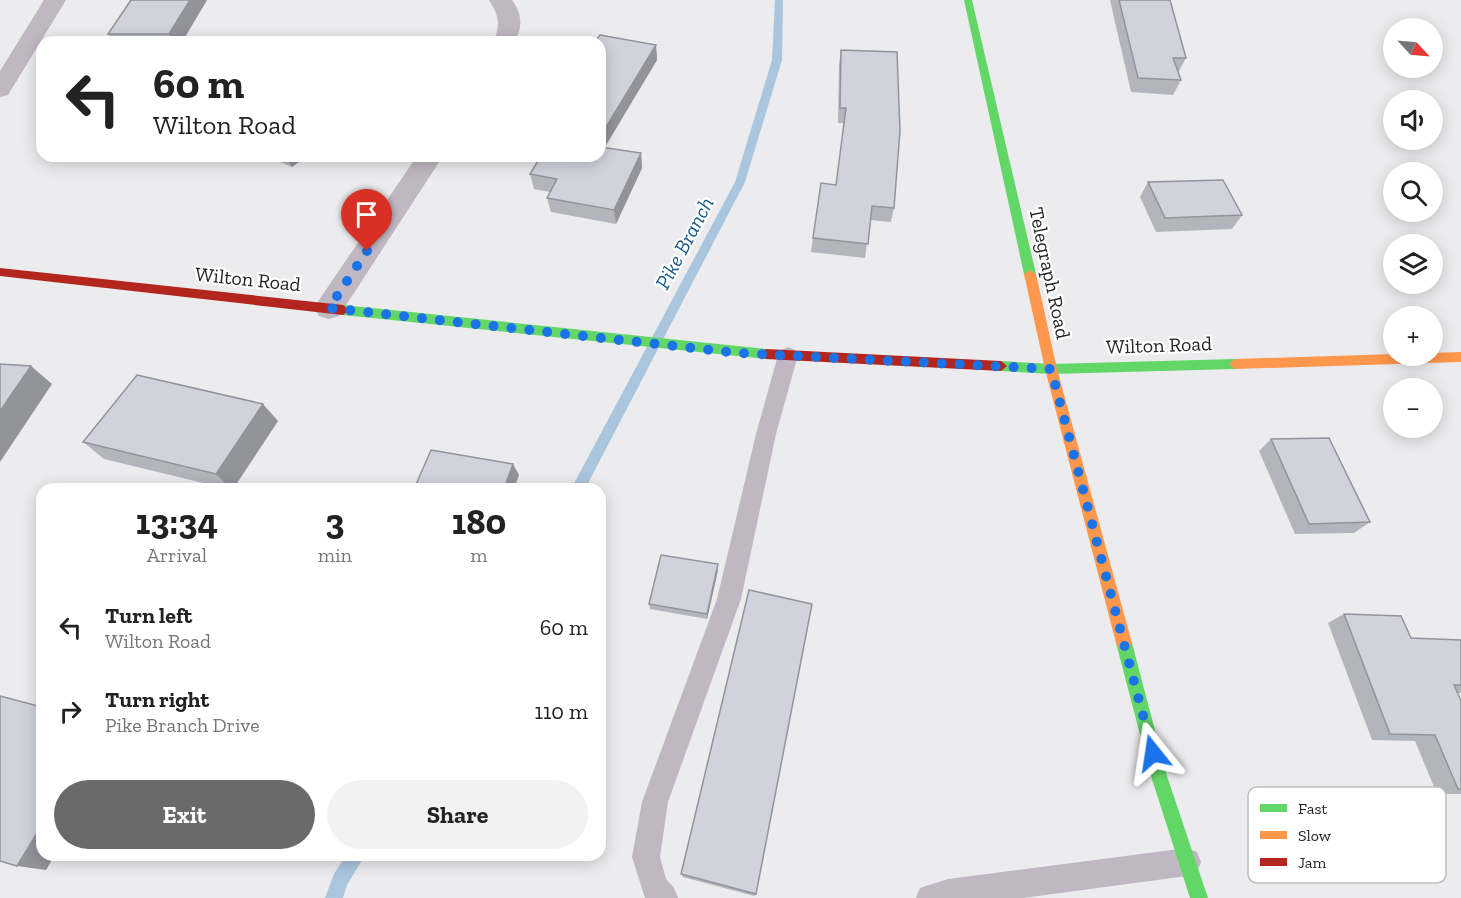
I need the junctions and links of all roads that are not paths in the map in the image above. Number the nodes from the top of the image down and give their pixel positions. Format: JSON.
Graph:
{"nodes":[{"id":1,"x":55,"y":0,"type":"edge"},
{"id":2,"x":500,"y":0,"type":"edge"},
{"id":3,"x":968,"y":0,"type":"edge"},
{"id":4,"x":507,"y":36,"type":"edge"},
{"id":5,"x":0,"y":90,"type":"edge"},
{"id":6,"x":426,"y":162,"type":"edge"},
{"id":7,"x":0,"y":272,"type":"edge"},
{"id":8,"x":329,"y":308,"type":"junction"},
{"id":9,"x":788,"y":355,"type":"junction"},
{"id":10,"x":1461,"y":357,"type":"edge"},
{"id":11,"x":1051,"y":369,"type":"junction"},
{"id":12,"x":1187,"y":862,"type":"junction"},
{"id":13,"x":664,"y":898,"type":"edge"},
{"id":14,"x":930,"y":898,"type":"edge"},
{"id":15,"x":1199,"y":898,"type":"edge"}],
"edges":[{"from":1,"to":5,"type":"street"},
{"from":2,"to":4,"type":"street"},
{"from":3,"to":11,"type":"street","name":"Telegraph Road"},
{"from":6,"to":8,"type":"street"},
{"from":7,"to":8,"type":"street","name":"Wilton Road"},
{"from":8,"to":9,"type":"street","name":"Wilton Road"},
{"from":9,"to":11,"type":"street","name":"Wilton Road"},
{"from":9,"to":13,"type":"lane"},
{"from":10,"to":11,"type":"street","name":"Wilton Road"},
{"from":11,"to":12,"type":"street","name":"Telegraph Road"},
{"from":12,"to":14,"type":"lane"},
{"from":12,"to":15,"type":"street","name":"Telegraph Road"}]}
